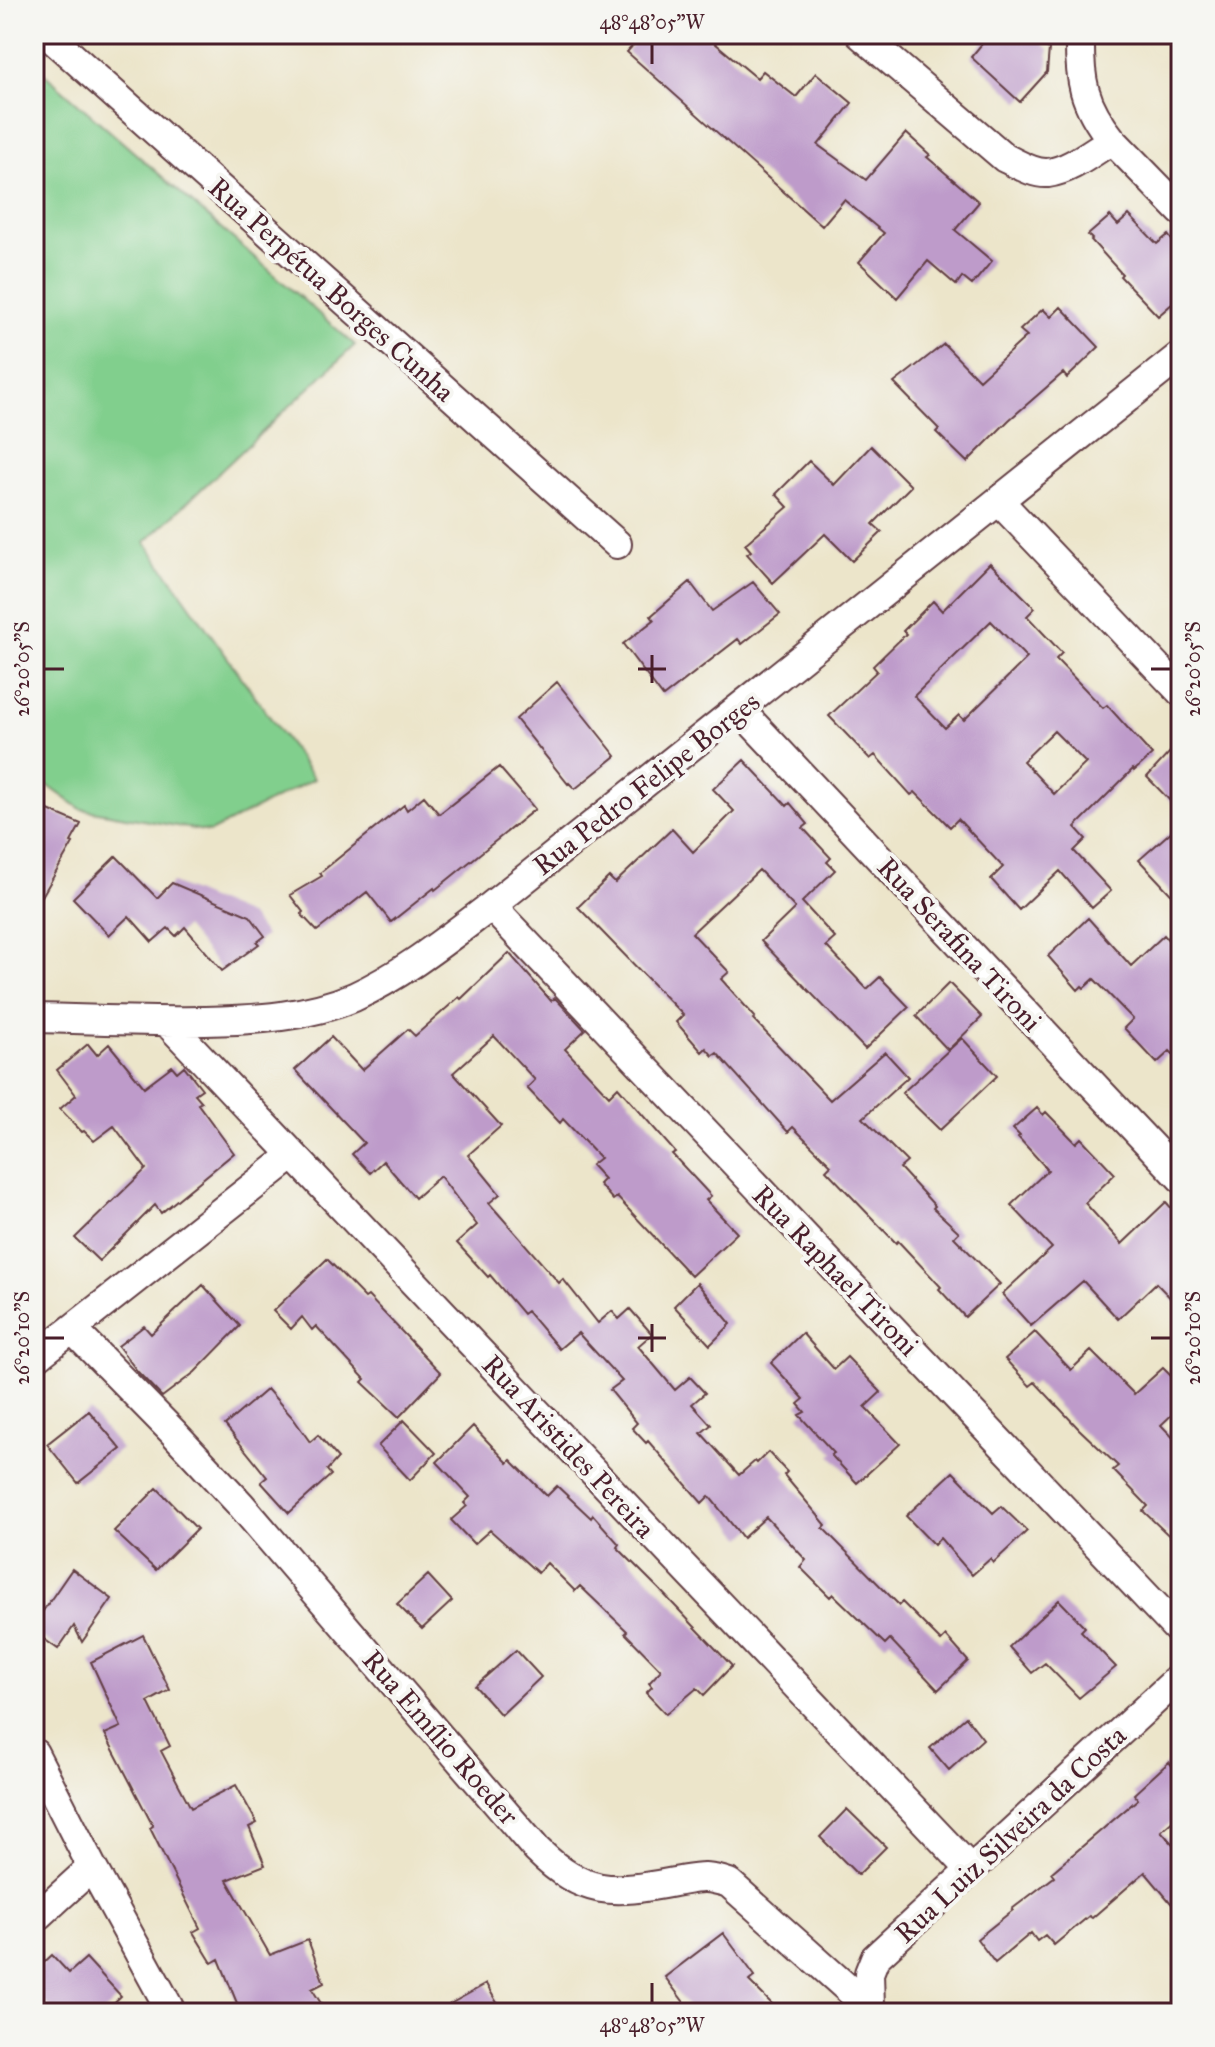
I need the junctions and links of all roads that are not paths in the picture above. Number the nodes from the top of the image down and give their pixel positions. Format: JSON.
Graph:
{"nodes":[{"id":1,"x":47,"y":34,"type":"edge"},
{"id":2,"x":860,"y":34,"type":"edge"},
{"id":3,"x":1080,"y":34,"type":"edge"},
{"id":4,"x":1112,"y":140,"type":"junction"},
{"id":5,"x":1181,"y":211,"type":"edge"},
{"id":6,"x":1181,"y":355,"type":"edge"},
{"id":7,"x":999,"y":501,"type":"junction"},
{"id":8,"x":617,"y":544,"type":"dead end"},
{"id":9,"x":1181,"y":692,"type":"edge"},
{"id":10,"x":739,"y":709,"type":"junction"},
{"id":11,"x":491,"y":906,"type":"junction"},
{"id":12,"x":34,"y":1018,"type":"edge"},
{"id":13,"x":167,"y":1022,"type":"junction"},
{"id":14,"x":293,"y":1155,"type":"junction"},
{"id":15,"x":1181,"y":1178,"type":"edge"},
{"id":16,"x":72,"y":1329,"type":"junction"},
{"id":17,"x":34,"y":1359,"type":"edge"},
{"id":18,"x":1181,"y":1633,"type":"edge"},
{"id":19,"x":1181,"y":1676,"type":"edge"},
{"id":20,"x":34,"y":1753,"type":"edge"},
{"id":21,"x":92,"y":1867,"type":"junction"},
{"id":22,"x":971,"y":1870,"type":"junction"},
{"id":23,"x":34,"y":1920,"type":"edge"},
{"id":24,"x":872,"y":2010,"type":"edge"},
{"id":25,"x":172,"y":2013,"type":"edge"}],
"edges":[{"from":1,"to":8,"type":"street","name":"Rua Perpétua Borges Cunha"},
{"from":2,"to":4,"type":"street"},
{"from":3,"to":4,"type":"street"},
{"from":4,"to":5,"type":"street"},
{"from":6,"to":7,"type":"street","name":"Rua Pedro Felipe Borges"},
{"from":7,"to":9,"type":"street"},
{"from":7,"to":10,"type":"street","name":"Rua Pedro Felipe Borges"},
{"from":10,"to":11,"type":"street","name":"Rua Pedro Felipe Borges"},
{"from":10,"to":15,"type":"street","name":"Rua Serafina Tironi"},
{"from":11,"to":13,"type":"street","name":"Rua Pedro Felipe Borges"},
{"from":11,"to":18,"type":"street","name":"Rua Raphael Tironi"},
{"from":12,"to":13,"type":"street","name":"Rua Pedro Felipe Borges"},
{"from":13,"to":14,"type":"street","name":"Rua Aristides Pereira"},
{"from":14,"to":16,"type":"street"},
{"from":14,"to":22,"type":"street","name":"Rua Aristides Pereira"},
{"from":16,"to":17,"type":"street"},
{"from":16,"to":24,"type":"street","name":"Rua Emílio Roeder"},
{"from":19,"to":22,"type":"street","name":"Rua Luiz Silveira da Costa"},
{"from":20,"to":21,"type":"street"},
{"from":21,"to":23,"type":"street"},
{"from":21,"to":25,"type":"street"},
{"from":22,"to":24,"type":"street","name":"Rua Luiz Silveira da Costa"}]}
